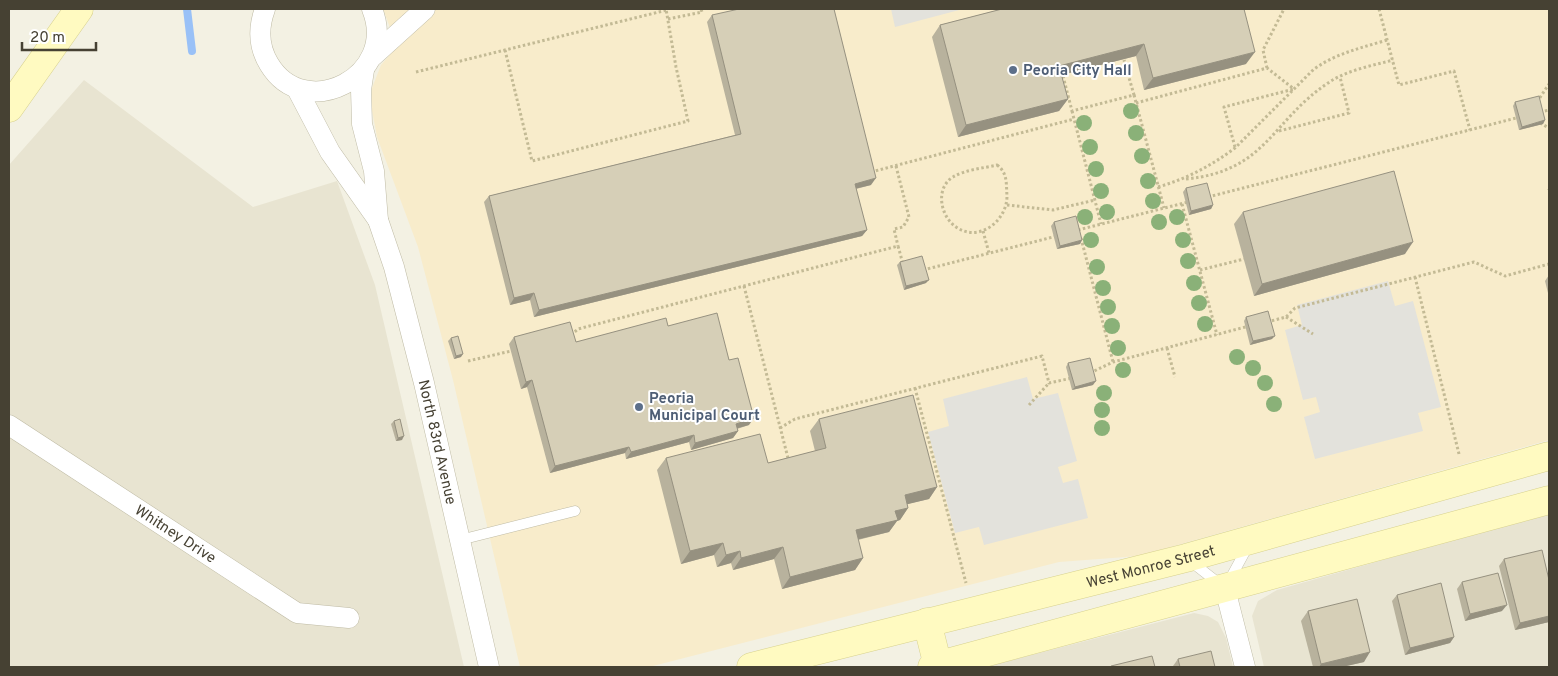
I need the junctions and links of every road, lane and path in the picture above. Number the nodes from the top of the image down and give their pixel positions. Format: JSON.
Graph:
{"nodes":[{"id":1,"x":79,"y":9,"type":"edge"},
{"id":2,"x":372,"y":9,"type":"edge"},
{"id":3,"x":425,"y":9,"type":"edge"},
{"id":4,"x":667,"y":9,"type":"edge"},
{"id":5,"x":701,"y":9,"type":"edge"},
{"id":6,"x":1284,"y":9,"type":"edge"},
{"id":7,"x":1379,"y":9,"type":"edge"},
{"id":8,"x":261,"y":12,"type":"edge"},
{"id":9,"x":668,"y":19,"type":"junction"},
{"id":10,"x":1387,"y":40,"type":"junction"},
{"id":11,"x":505,"y":50,"type":"junction"},
{"id":12,"x":1124,"y":60,"type":"edge"},
{"id":13,"x":1392,"y":60,"type":"junction"},
{"id":14,"x":368,"y":64,"type":"junction"},
{"id":15,"x":1267,"y":68,"type":"junction"},
{"id":16,"x":416,"y":72,"type":"dead end"},
{"id":17,"x":1063,"y":76,"type":"edge"},
{"id":18,"x":1340,"y":77,"type":"junction"},
{"id":19,"x":1549,"y":84,"type":"edge"},
{"id":20,"x":297,"y":89,"type":"junction"},
{"id":21,"x":1294,"y":89,"type":"junction"},
{"id":22,"x":1134,"y":95,"type":"junction"},
{"id":23,"x":1136,"y":103,"type":"junction"},
{"id":24,"x":1533,"y":107,"type":"edge"},
{"id":25,"x":9,"y":108,"type":"edge"},
{"id":26,"x":1549,"y":110,"type":"edge"},
{"id":27,"x":1072,"y":111,"type":"junction"},
{"id":28,"x":1535,"y":113,"type":"edge"},
{"id":29,"x":1528,"y":115,"type":"edge"},
{"id":30,"x":1074,"y":119,"type":"junction"},
{"id":31,"x":1535,"y":119,"type":"edge"},
{"id":32,"x":1549,"y":128,"type":"edge"},
{"id":33,"x":1470,"y":130,"type":"junction"},
{"id":34,"x":1278,"y":132,"type":"junction"},
{"id":35,"x":1235,"y":148,"type":"junction"},
{"id":36,"x":896,"y":166,"type":"junction"},
{"id":37,"x":868,"y":173,"type":"edge"},
{"id":38,"x":1183,"y":179,"type":"junction"},
{"id":39,"x":1158,"y":186,"type":"junction"},
{"id":40,"x":1199,"y":199,"type":"edge"},
{"id":41,"x":1094,"y":200,"type":"junction"},
{"id":42,"x":1190,"y":202,"type":"edge"},
{"id":43,"x":1182,"y":204,"type":"junction"},
{"id":44,"x":1007,"y":205,"type":"junction"},
{"id":45,"x":1164,"y":208,"type":"junction"},
{"id":46,"x":378,"y":220,"type":"junction"},
{"id":47,"x":1101,"y":224,"type":"junction"},
{"id":48,"x":1079,"y":230,"type":"junction"},
{"id":49,"x":983,"y":231,"type":"junction"},
{"id":50,"x":1070,"y":232,"type":"edge"},
{"id":51,"x":1062,"y":234,"type":"edge"},
{"id":52,"x":898,"y":246,"type":"junction"},
{"id":53,"x":988,"y":253,"type":"junction"},
{"id":54,"x":1244,"y":258,"type":"dead end"},
{"id":55,"x":1549,"y":264,"type":"edge"},
{"id":56,"x":903,"y":265,"type":"edge"},
{"id":57,"x":1200,"y":270,"type":"junction"},
{"id":58,"x":915,"y":272,"type":"edge"},
{"id":59,"x":1415,"y":277,"type":"junction"},
{"id":60,"x":744,"y":286,"type":"junction"},
{"id":61,"x":1286,"y":317,"type":"junction"},
{"id":62,"x":1259,"y":324,"type":"edge"},
{"id":63,"x":1251,"y":326,"type":"edge"},
{"id":64,"x":1217,"y":334,"type":"junction"},
{"id":65,"x":1313,"y":334,"type":"dead end"},
{"id":66,"x":568,"y":336,"type":"edge"},
{"id":67,"x":1167,"y":348,"type":"junction"},
{"id":68,"x":511,"y":351,"type":"dead end"},
{"id":69,"x":468,"y":361,"type":"dead end"},
{"id":70,"x":1113,"y":362,"type":"junction"},
{"id":71,"x":1085,"y":374,"type":"edge"},
{"id":72,"x":1077,"y":376,"type":"edge"},
{"id":73,"x":1175,"y":377,"type":"dead end"},
{"id":74,"x":1049,"y":383,"type":"junction"},
{"id":75,"x":915,"y":388,"type":"junction"},
{"id":76,"x":1029,"y":405,"type":"dead end"},
{"id":77,"x":9,"y":425,"type":"edge"},
{"id":78,"x":780,"y":428,"type":"junction"},
{"id":79,"x":1549,"y":456,"type":"edge"},
{"id":80,"x":1466,"y":466,"type":"junction"},
{"id":81,"x":790,"y":467,"type":"edge"},
{"id":82,"x":1549,"y":500,"type":"edge"},
{"id":83,"x":574,"y":512,"type":"dead end"},
{"id":84,"x":1486,"y":518,"type":"junction"},
{"id":85,"x":460,"y":540,"type":"junction"},
{"id":86,"x":1251,"y":540,"type":"junction"},
{"id":87,"x":1186,"y":558,"type":"junction"},
{"id":88,"x":966,"y":583,"type":"dead end"},
{"id":89,"x":1225,"y":589,"type":"junction"},
{"id":90,"x":349,"y":618,"type":"dead end"},
{"id":91,"x":927,"y":622,"type":"junction"},
{"id":92,"x":799,"y":661,"type":"edge"},
{"id":93,"x":935,"y":666,"type":"edge"},
{"id":94,"x":489,"y":667,"type":"edge"},
{"id":95,"x":752,"y":667,"type":"edge"},
{"id":96,"x":1245,"y":667,"type":"edge"}],
"edges":[{"from":1,"to":25,"type":"street"},
{"from":2,"to":14,"type":"street","name":"North 83rd Avenue"},
{"from":3,"to":14,"type":"street"},
{"from":4,"to":9,"type":"path"},
{"from":4,"to":11,"type":"path"},
{"from":5,"to":9,"type":"path"},
{"from":6,"to":15,"type":"path"},
{"from":7,"to":10,"type":"path"},
{"from":8,"to":20,"type":"street","name":"North 83rd Avenue"},
{"from":9,"to":11,"type":"path"},
{"from":10,"to":13,"type":"path"},
{"from":10,"to":21,"type":"path"},
{"from":11,"to":16,"type":"path"},
{"from":12,"to":22,"type":"path"},
{"from":13,"to":18,"type":"path"},
{"from":13,"to":33,"type":"path"},
{"from":14,"to":20,"type":"street"},
{"from":14,"to":46,"type":"street","name":"North 83rd Avenue"},
{"from":15,"to":21,"type":"path"},
{"from":15,"to":23,"type":"path"},
{"from":17,"to":27,"type":"path"},
{"from":18,"to":34,"type":"path"},
{"from":18,"to":34,"type":"path"},
{"from":19,"to":24,"type":"path"},
{"from":20,"to":46,"type":"street","name":"North 83rd Avenue"},
{"from":21,"to":35,"type":"path"},
{"from":21,"to":35,"type":"path"},
{"from":22,"to":23,"type":"path"},
{"from":22,"to":27,"type":"path"},
{"from":23,"to":39,"type":"path"},
{"from":26,"to":28,"type":"path"},
{"from":27,"to":30,"type":"path"},
{"from":29,"to":33,"type":"path"},
{"from":30,"to":36,"type":"path"},
{"from":30,"to":41,"type":"path"},
{"from":31,"to":32,"type":"path"},
{"from":33,"to":40,"type":"path"},
{"from":34,"to":38,"type":"path"},
{"from":35,"to":38,"type":"path"},
{"from":36,"to":37,"type":"path"},
{"from":36,"to":52,"type":"path"},
{"from":38,"to":39,"type":"path"},
{"from":39,"to":45,"type":"path"},
{"from":41,"to":44,"type":"path"},
{"from":41,"to":47,"type":"path"},
{"from":42,"to":43,"type":"path"},
{"from":43,"to":45,"type":"path"},
{"from":43,"to":57,"type":"path"},
{"from":44,"to":49,"type":"path"},
{"from":44,"to":49,"type":"path"},
{"from":45,"to":47,"type":"path"},
{"from":46,"to":85,"type":"street","name":"North 83rd Avenue"},
{"from":47,"to":48,"type":"path"},
{"from":48,"to":50,"type":"path"},
{"from":48,"to":70,"type":"path"},
{"from":49,"to":53,"type":"path"},
{"from":51,"to":53,"type":"path"},
{"from":52,"to":56,"type":"path"},
{"from":52,"to":60,"type":"path"},
{"from":53,"to":58,"type":"path"},
{"from":54,"to":57,"type":"path"},
{"from":55,"to":59,"type":"path"},
{"from":57,"to":64,"type":"path"},
{"from":59,"to":61,"type":"path"},
{"from":59,"to":80,"type":"path"},
{"from":60,"to":66,"type":"path"},
{"from":60,"to":78,"type":"path"},
{"from":61,"to":62,"type":"path"},
{"from":61,"to":65,"type":"path"},
{"from":63,"to":64,"type":"path"},
{"from":64,"to":67,"type":"path"},
{"from":67,"to":70,"type":"path"},
{"from":67,"to":73,"type":"path"},
{"from":68,"to":69,"type":"path"},
{"from":70,"to":71,"type":"path"},
{"from":72,"to":74,"type":"path"},
{"from":74,"to":75,"type":"path"},
{"from":74,"to":76,"type":"path"},
{"from":75,"to":78,"type":"path"},
{"from":75,"to":88,"type":"path"},
{"from":77,"to":90,"type":"street","name":"Whitney Drive"},
{"from":78,"to":81,"type":"path"},
{"from":79,"to":80,"type":"street","name":"West Monroe Street"},
{"from":80,"to":84,"type":"street"},
{"from":80,"to":86,"type":"street","name":"West Monroe Street"},
{"from":82,"to":84,"type":"street"},
{"from":83,"to":85,"type":"lane"},
{"from":84,"to":89,"type":"street"},
{"from":85,"to":94,"type":"street","name":"North 83rd Avenue"},
{"from":86,"to":87,"type":"street","name":"West Monroe Street"},
{"from":86,"to":89,"type":"lane"},
{"from":87,"to":89,"type":"lane"},
{"from":87,"to":91,"type":"street","name":"West Monroe Street"},
{"from":89,"to":93,"type":"street"},
{"from":89,"to":96,"type":"street"},
{"from":91,"to":92,"type":"street","name":"West Monroe Street"},
{"from":91,"to":93,"type":"street"},
{"from":92,"to":95,"type":"street","name":"West Monroe Street"}]}
